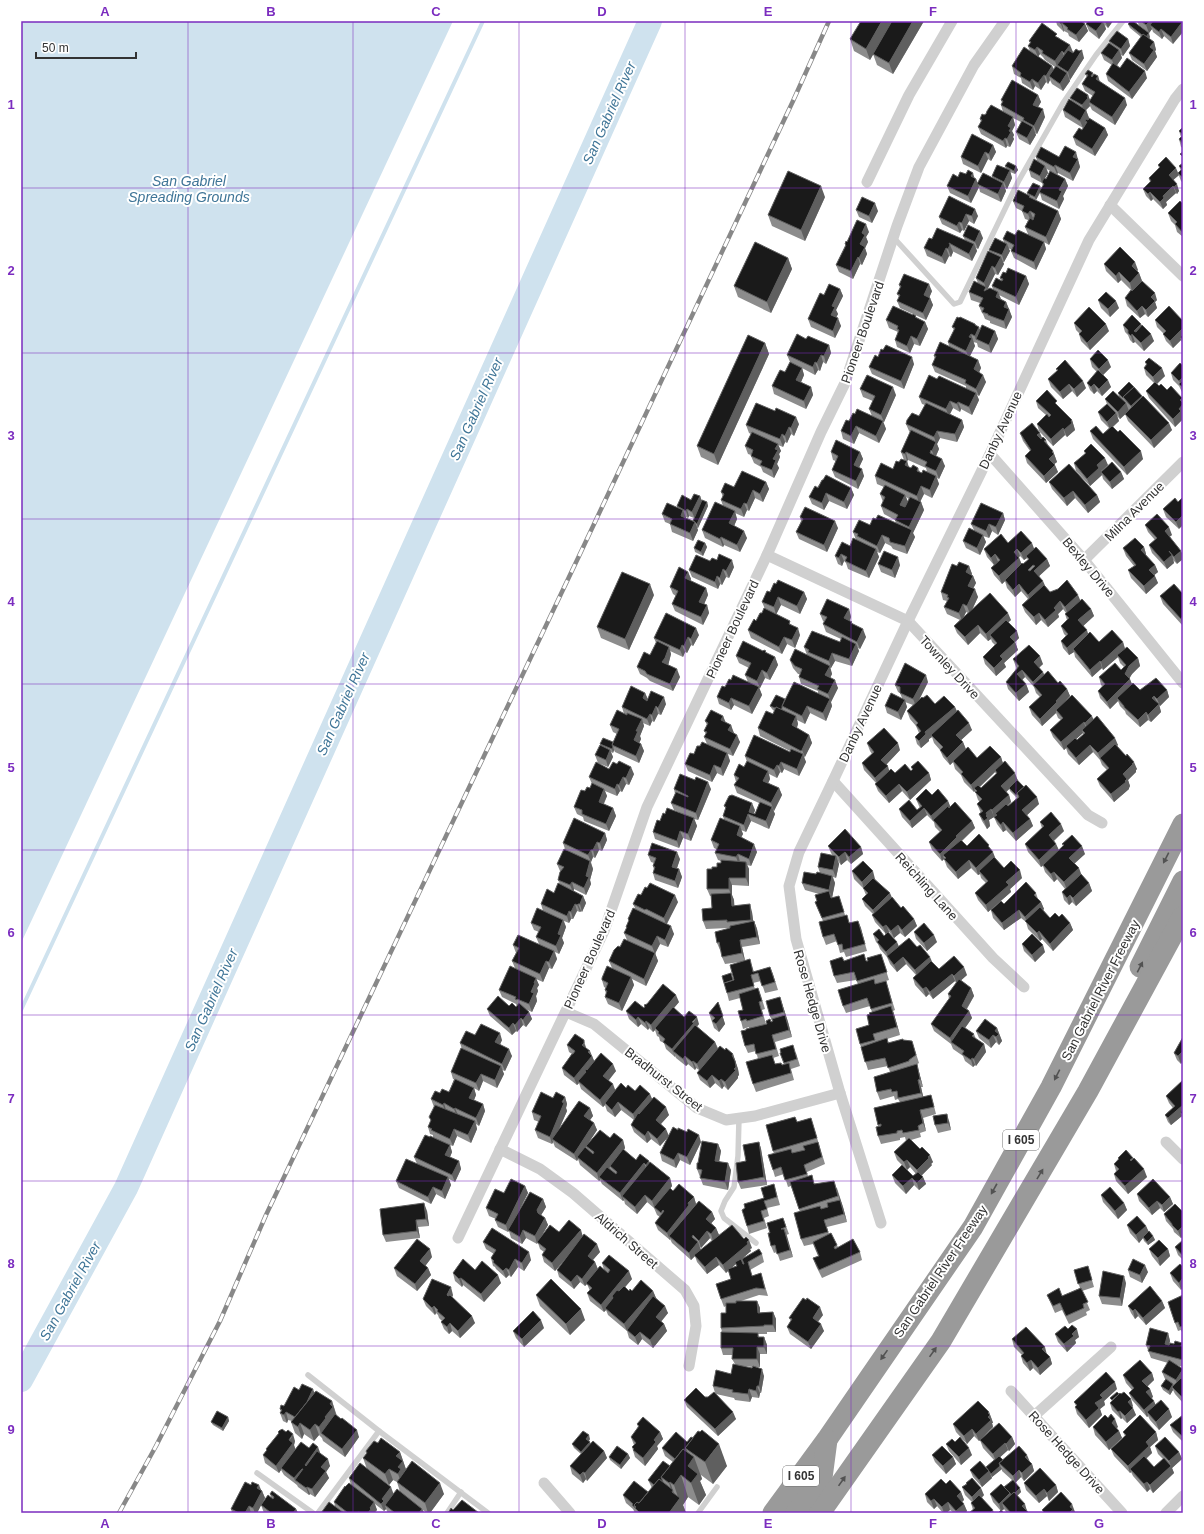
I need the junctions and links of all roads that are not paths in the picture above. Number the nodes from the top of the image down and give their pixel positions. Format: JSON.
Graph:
{"nodes":[{"id":1,"x":952,"y":21,"type":"edge"},
{"id":2,"x":1005,"y":21,"type":"edge"},
{"id":3,"x":1123,"y":21,"type":"edge"},
{"id":4,"x":1183,"y":89,"type":"edge"},
{"id":5,"x":867,"y":182,"type":"dead end"},
{"id":6,"x":1110,"y":205,"type":"junction"},
{"id":7,"x":894,"y":238,"type":"junction"},
{"id":8,"x":1183,"y":276,"type":"edge"},
{"id":9,"x":990,"y":454,"type":"junction"},
{"id":10,"x":1183,"y":462,"type":"edge"},
{"id":11,"x":767,"y":555,"type":"junction"},
{"id":12,"x":1084,"y":560,"type":"junction"},
{"id":13,"x":908,"y":621,"type":"junction"},
{"id":14,"x":1183,"y":683,"type":"edge"},
{"id":15,"x":834,"y":781,"type":"junction"},
{"id":16,"x":1102,"y":823,"type":"dead end"},
{"id":17,"x":1183,"y":824,"type":"edge"},
{"id":18,"x":1183,"y":880,"type":"edge"},
{"id":19,"x":1183,"y":916,"type":"edge"},
{"id":20,"x":1024,"y":987,"type":"dead end"},
{"id":21,"x":566,"y":1012,"type":"junction"},
{"id":22,"x":1088,"y":1091,"type":"junction"},
{"id":23,"x":840,"y":1093,"type":"junction"},
{"id":24,"x":739,"y":1118,"type":"junction"},
{"id":25,"x":1166,"y":1142,"type":"dead end"},
{"id":26,"x":500,"y":1149,"type":"junction"},
{"id":27,"x":1183,"y":1159,"type":"edge"},
{"id":28,"x":881,"y":1223,"type":"dead end"},
{"id":29,"x":458,"y":1238,"type":"dead end"},
{"id":30,"x":756,"y":1243,"type":"dead end"},
{"id":31,"x":1111,"y":1347,"type":"dead end"},
{"id":32,"x":689,"y":1366,"type":"dead end"},
{"id":33,"x":308,"y":1375,"type":"dead end"},
{"id":34,"x":1011,"y":1391,"type":"dead end"},
{"id":35,"x":1034,"y":1416,"type":"junction"},
{"id":36,"x":379,"y":1431,"type":"junction"},
{"id":37,"x":828,"y":1438,"type":"junction"},
{"id":38,"x":257,"y":1473,"type":"dead end"},
{"id":39,"x":544,"y":1483,"type":"dead end"},
{"id":40,"x":717,"y":1487,"type":"dead end"},
{"id":41,"x":461,"y":1492,"type":"junction"},
{"id":42,"x":1183,"y":1496,"type":"edge"},
{"id":43,"x":313,"y":1513,"type":"edge"},
{"id":44,"x":318,"y":1513,"type":"edge"},
{"id":45,"x":447,"y":1513,"type":"edge"},
{"id":46,"x":488,"y":1513,"type":"edge"},
{"id":47,"x":570,"y":1513,"type":"edge"},
{"id":48,"x":698,"y":1513,"type":"edge"},
{"id":49,"x":773,"y":1513,"type":"edge"},
{"id":50,"x":796,"y":1513,"type":"edge"},
{"id":51,"x":820,"y":1513,"type":"edge"},
{"id":52,"x":1122,"y":1513,"type":"edge"},
{"id":53,"x":1166,"y":1513,"type":"edge"}],
"edges":[{"from":1,"to":5,"type":"street"},
{"from":2,"to":7,"type":"street","name":"Pioneer Boulevard"},
{"from":3,"to":7,"type":"lane"},
{"from":4,"to":6,"type":"street","name":"Danby Avenue"},
{"from":6,"to":8,"type":"street"},
{"from":6,"to":9,"type":"street","name":"Danby Avenue"},
{"from":7,"to":11,"type":"street","name":"Pioneer Boulevard"},
{"from":9,"to":12,"type":"street","name":"Bexley Drive"},
{"from":9,"to":13,"type":"street","name":"Danby Avenue"},
{"from":10,"to":12,"type":"street","name":"Milna Avenue"},
{"from":11,"to":13,"type":"street","name":"Townley Drive"},
{"from":11,"to":21,"type":"street","name":"Pioneer Boulevard"},
{"from":12,"to":14,"type":"street","name":"Bexley Drive"},
{"from":13,"to":15,"type":"street","name":"Danby Avenue"},
{"from":13,"to":16,"type":"street","name":"Townley Drive"},
{"from":15,"to":20,"type":"street","name":"Reichling Lane"},
{"from":15,"to":23,"type":"street","name":"Rose Hedge Drive"},
{"from":17,"to":37,"type":"highway","name":"San Gabriel River Freeway","number":"I 605","one_way":true},
{"from":22,"to":18,"type":"highway","one_way":true},
{"from":19,"to":22,"type":"highway","number":"I 605"},
{"from":21,"to":24,"type":"street","name":"Bradhurst Street"},
{"from":21,"to":26,"type":"street","name":"Pioneer Boulevard"},
{"from":51,"to":22,"type":"highway","number":"I 605","one_way":true},
{"from":23,"to":24,"type":"street","name":"Bradhurst Street"},
{"from":23,"to":28,"type":"street","name":"Rose Hedge Drive"},
{"from":24,"to":30,"type":"lane"},
{"from":25,"to":27,"type":"street"},
{"from":26,"to":29,"type":"street","name":"Pioneer Boulevard"},
{"from":26,"to":32,"type":"street","name":"Aldrich Street"},
{"from":31,"to":35,"type":"street"},
{"from":33,"to":36,"type":"lane"},
{"from":34,"to":35,"type":"street","name":"Rose Hedge Drive"},
{"from":35,"to":52,"type":"street","name":"Rose Hedge Drive"},
{"from":36,"to":41,"type":"lane"},
{"from":36,"to":44,"type":"lane"},
{"from":37,"to":49,"type":"highway","name":"San Gabriel River Freeway","number":"I 605"},
{"from":37,"to":50,"type":"highway"},
{"from":38,"to":43,"type":"lane"},
{"from":39,"to":47,"type":"street"},
{"from":40,"to":48,"type":"lane"},
{"from":41,"to":45,"type":"lane"},
{"from":41,"to":46,"type":"lane"},
{"from":42,"to":53,"type":"street"}]}
